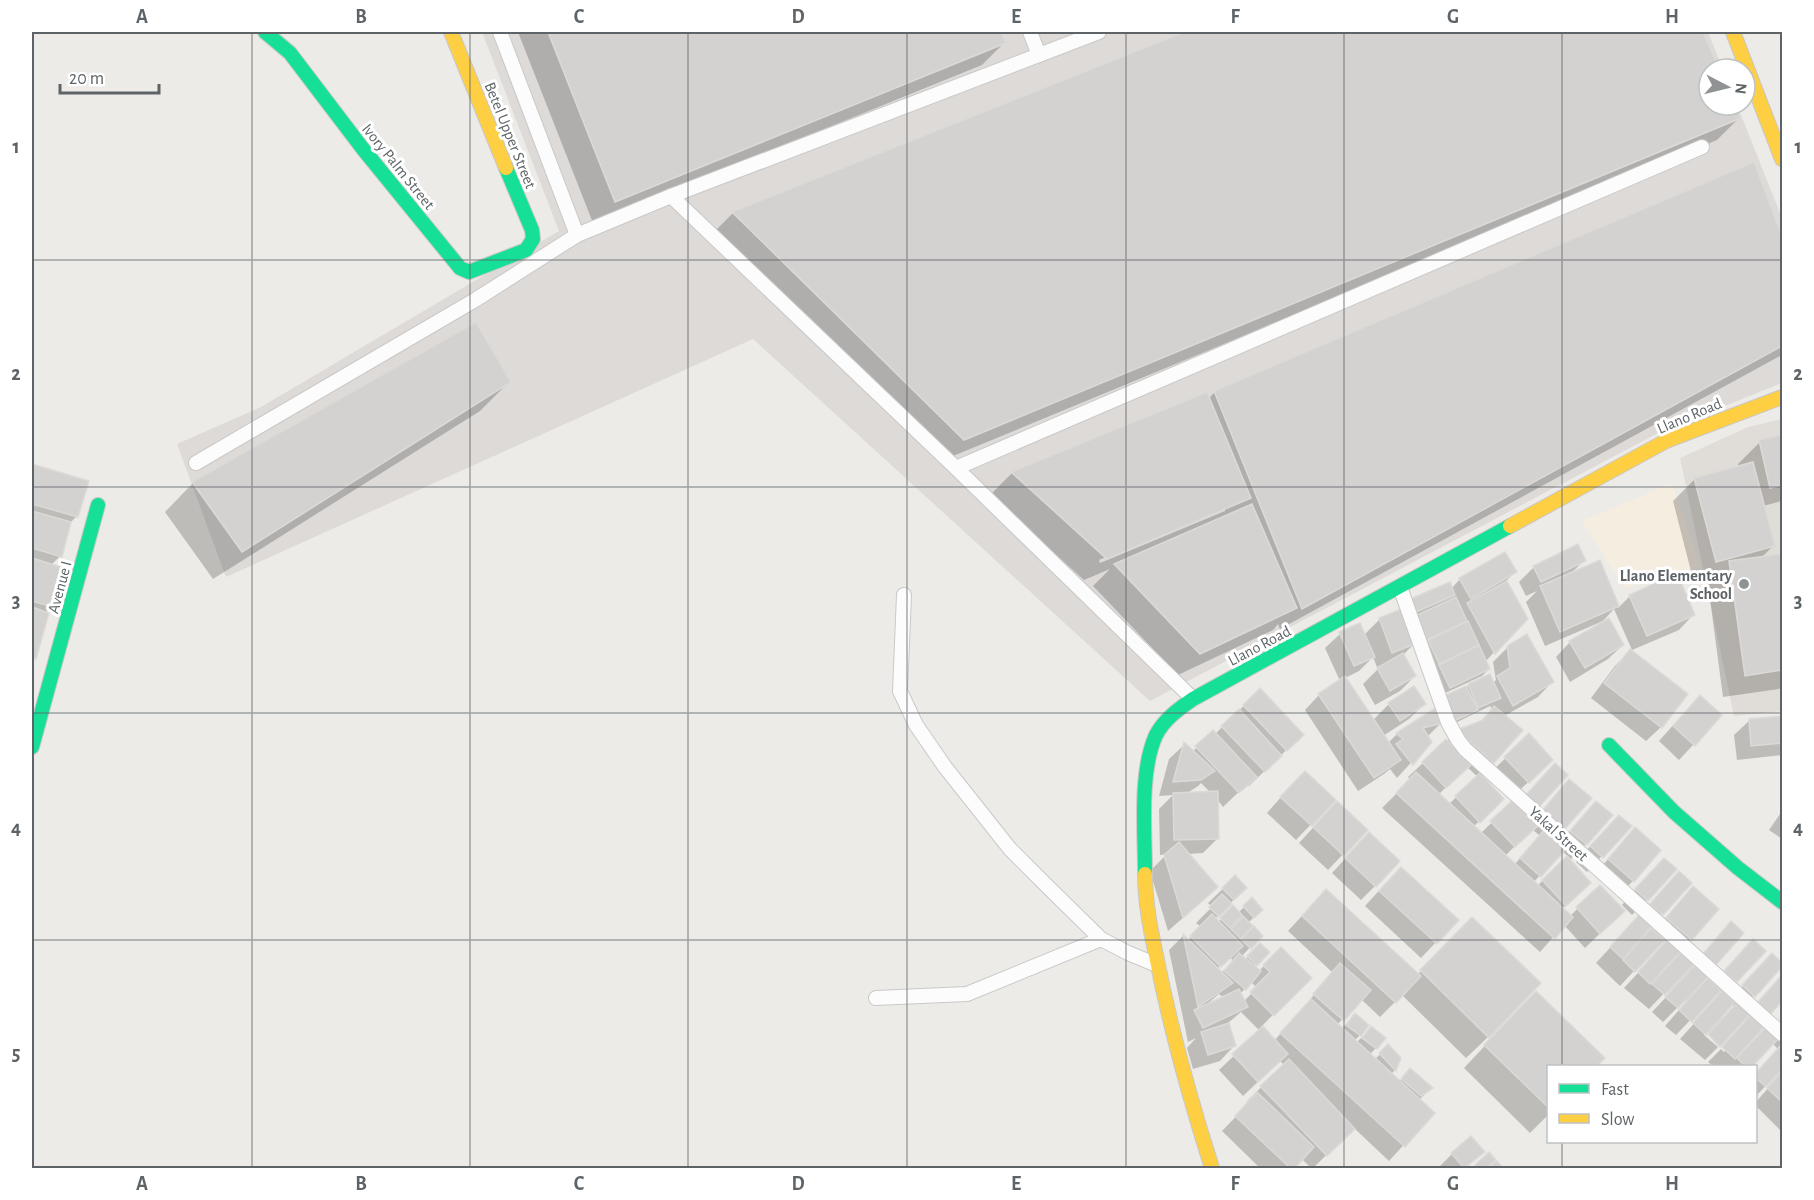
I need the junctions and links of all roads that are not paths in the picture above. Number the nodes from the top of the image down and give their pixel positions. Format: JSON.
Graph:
{"nodes":[{"id":1,"x":265,"y":32,"type":"edge"},
{"id":2,"x":451,"y":32,"type":"edge"},
{"id":3,"x":500,"y":32,"type":"edge"},
{"id":4,"x":1030,"y":32,"type":"edge"},
{"id":5,"x":1099,"y":32,"type":"edge"},
{"id":6,"x":1733,"y":32,"type":"edge"},
{"id":7,"x":1039,"y":55,"type":"junction"},
{"id":8,"x":1702,"y":147,"type":"dead end"},
{"id":9,"x":1782,"y":159,"type":"edge"},
{"id":10,"x":671,"y":196,"type":"junction"},
{"id":11,"x":577,"y":235,"type":"junction"},
{"id":12,"x":526,"y":250,"type":"joint"},
{"id":13,"x":1782,"y":397,"type":"edge"},
{"id":14,"x":196,"y":463,"type":"dead end"},
{"id":15,"x":956,"y":468,"type":"junction"},
{"id":16,"x":98,"y":505,"type":"dead end"},
{"id":17,"x":1400,"y":587,"type":"junction"},
{"id":18,"x":904,"y":595,"type":"dead end"},
{"id":19,"x":1193,"y":699,"type":"junction"},
{"id":20,"x":1609,"y":746,"type":"dead end"},
{"id":21,"x":32,"y":747,"type":"edge"},
{"id":22,"x":1782,"y":902,"type":"edge"},
{"id":23,"x":1101,"y":939,"type":"junction"},
{"id":24,"x":1158,"y":965,"type":"junction"},
{"id":25,"x":876,"y":998,"type":"dead end"},
{"id":26,"x":1782,"y":1034,"type":"edge"},
{"id":27,"x":1212,"y":1168,"type":"edge"}],
"edges":[{"from":1,"to":12,"type":"street","name":"Ivory Palm Street"},
{"from":2,"to":12,"type":"street","name":"Betel Upper Street"},
{"from":3,"to":11,"type":"lane"},
{"from":4,"to":7,"type":"lane"},
{"from":5,"to":7,"type":"lane"},
{"from":6,"to":9,"type":"street"},
{"from":7,"to":10,"type":"lane"},
{"from":8,"to":15,"type":"lane"},
{"from":10,"to":11,"type":"lane"},
{"from":10,"to":15,"type":"lane"},
{"from":11,"to":14,"type":"lane"},
{"from":13,"to":17,"type":"street","name":"Llano Road"},
{"from":15,"to":19,"type":"lane"},
{"from":16,"to":21,"type":"street","name":"Avenue I"},
{"from":17,"to":19,"type":"street","name":"Llano Road"},
{"from":17,"to":26,"type":"lane","name":"Yakal Street"},
{"from":18,"to":23,"type":"lane"},
{"from":19,"to":24,"type":"street","name":"Llano Road"},
{"from":20,"to":22,"type":"street"},
{"from":23,"to":24,"type":"lane"},
{"from":23,"to":25,"type":"lane"},
{"from":24,"to":27,"type":"street","name":"Llano Road"}]}
